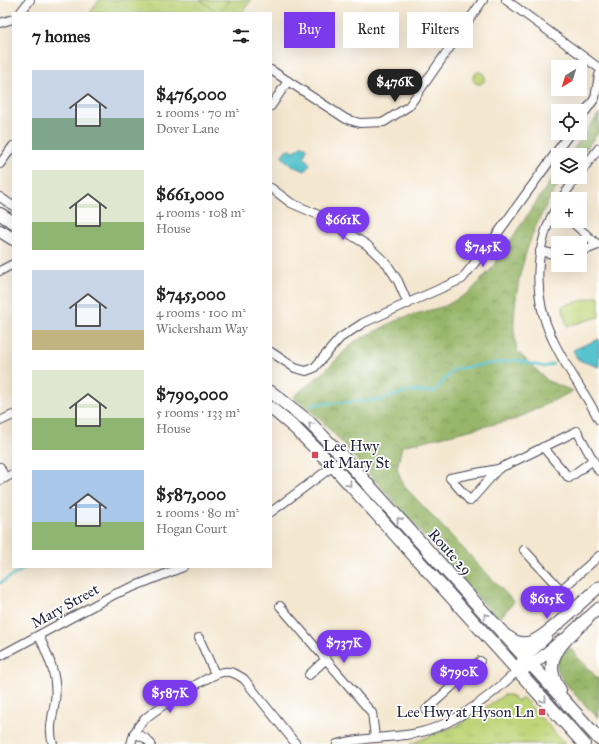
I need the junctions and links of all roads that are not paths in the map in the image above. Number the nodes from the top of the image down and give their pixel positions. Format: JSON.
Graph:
{"nodes":[{"id":1,"x":30,"y":0,"type":"edge"},
{"id":2,"x":483,"y":0,"type":"edge"},
{"id":3,"x":506,"y":0,"type":"edge"},
{"id":4,"x":21,"y":12,"type":"edge"},
{"id":5,"x":12,"y":19,"type":"edge"},
{"id":6,"x":0,"y":23,"type":"edge"},
{"id":7,"x":599,"y":68,"type":"edge"},
{"id":8,"x":272,"y":71,"type":"edge"},
{"id":9,"x":599,"y":75,"type":"edge"},
{"id":10,"x":288,"y":81,"type":"junction"},
{"id":11,"x":272,"y":105,"type":"edge"},
{"id":12,"x":587,"y":109,"type":"edge"},
{"id":13,"x":565,"y":140,"type":"edge"},
{"id":14,"x":12,"y":147,"type":"edge"},
{"id":15,"x":599,"y":148,"type":"edge"},
{"id":16,"x":0,"y":164,"type":"edge"},
{"id":17,"x":587,"y":164,"type":"edge"},
{"id":18,"x":272,"y":189,"type":"edge"},
{"id":19,"x":0,"y":197,"type":"edge"},
{"id":20,"x":12,"y":205,"type":"edge"},
{"id":21,"x":0,"y":214,"type":"edge"},
{"id":22,"x":551,"y":217,"type":"edge"},
{"id":23,"x":12,"y":221,"type":"edge"},
{"id":24,"x":579,"y":228,"type":"edge"},
{"id":25,"x":0,"y":231,"type":"edge"},
{"id":26,"x":12,"y":238,"type":"edge"},
{"id":27,"x":587,"y":249,"type":"edge"},
{"id":28,"x":540,"y":251,"type":"junction"},
{"id":29,"x":551,"y":253,"type":"edge"},
{"id":30,"x":12,"y":265,"type":"edge"},
{"id":31,"x":0,"y":271,"type":"edge"},
{"id":32,"x":408,"y":304,"type":"junction"},
{"id":33,"x":272,"y":353,"type":"edge"},
{"id":34,"x":272,"y":393,"type":"edge"},
{"id":35,"x":272,"y":409,"type":"edge"},
{"id":36,"x":12,"y":415,"type":"edge"},
{"id":37,"x":599,"y":420,"type":"edge"},
{"id":38,"x":0,"y":421,"type":"edge"},
{"id":39,"x":543,"y":447,"type":"junction"},
{"id":40,"x":344,"y":458,"type":"junction"},
{"id":41,"x":593,"y":460,"type":"junction"},
{"id":42,"x":333,"y":466,"type":"junction"},
{"id":43,"x":0,"y":467,"type":"edge"},
{"id":44,"x":498,"y":469,"type":"junction"},
{"id":45,"x":599,"y":471,"type":"edge"},
{"id":46,"x":6,"y":477,"type":"edge"},
{"id":47,"x":272,"y":511,"type":"edge"},
{"id":48,"x":524,"y":550,"type":"dead end"},
{"id":49,"x":599,"y":556,"type":"edge"},
{"id":50,"x":180,"y":568,"type":"edge"},
{"id":51,"x":599,"y":587,"type":"edge"},
{"id":52,"x":280,"y":606,"type":"dead end"},
{"id":53,"x":577,"y":607,"type":"junction"},
{"id":54,"x":599,"y":608,"type":"edge"},
{"id":55,"x":587,"y":619,"type":"junction"},
{"id":56,"x":499,"y":630,"type":"junction"},
{"id":57,"x":39,"y":636,"type":"junction"},
{"id":58,"x":199,"y":638,"type":"dead end"},
{"id":59,"x":3,"y":654,"type":"edge"},
{"id":60,"x":326,"y":659,"type":"junction"},
{"id":61,"x":480,"y":661,"type":"dead end"},
{"id":62,"x":528,"y":662,"type":"junction"},
{"id":63,"x":517,"y":671,"type":"junction"},
{"id":64,"x":215,"y":674,"type":"junction"},
{"id":65,"x":309,"y":675,"type":"dead end"},
{"id":66,"x":426,"y":710,"type":"dead end"},
{"id":67,"x":574,"y":710,"type":"junction"},
{"id":68,"x":134,"y":733,"type":"junction"},
{"id":69,"x":375,"y":737,"type":"junction"},
{"id":70,"x":599,"y":739,"type":"edge"},
{"id":71,"x":53,"y":744,"type":"edge"},
{"id":72,"x":131,"y":744,"type":"edge"},
{"id":73,"x":151,"y":744,"type":"edge"},
{"id":74,"x":296,"y":744,"type":"edge"},
{"id":75,"x":337,"y":744,"type":"edge"},
{"id":76,"x":584,"y":744,"type":"edge"}],
"edges":[{"from":1,"to":4,"type":"street"},
{"from":2,"to":10,"type":"street"},
{"from":3,"to":7,"type":"street"},
{"from":5,"to":6,"type":"street"},
{"from":8,"to":10,"type":"street"},
{"from":9,"to":12,"type":"street"},
{"from":10,"to":11,"type":"street"},
{"from":13,"to":32,"type":"street"},
{"from":14,"to":16,"type":"street"},
{"from":15,"to":17,"type":"street"},
{"from":18,"to":32,"type":"street"},
{"from":19,"to":20,"type":"street"},
{"from":21,"to":23,"type":"main road"},
{"from":22,"to":28,"type":"street"},
{"from":24,"to":27,"type":"street"},
{"from":25,"to":26,"type":"main road"},
{"from":28,"to":29,"type":"street"},
{"from":28,"to":37,"type":"street"},
{"from":30,"to":31,"type":"street"},
{"from":32,"to":33,"type":"street"},
{"from":40,"to":34,"type":"main road","name":"Route 29","one_way":true},
{"from":35,"to":42,"type":"main road","name":"Route 29"},
{"from":36,"to":38,"type":"street"},
{"from":39,"to":41,"type":"street"},
{"from":39,"to":41,"type":"street"},
{"from":39,"to":44,"type":"street"},
{"from":40,"to":42,"type":"street"},
{"from":56,"to":40,"type":"main road","name":"Route 29","one_way":true},
{"from":41,"to":45,"type":"street"},
{"from":42,"to":47,"type":"street"},
{"from":42,"to":63,"type":"main road","name":"Route 29","one_way":true},
{"from":43,"to":46,"type":"street"},
{"from":44,"to":44,"type":"street"},
{"from":48,"to":49,"type":"street"},
{"from":50,"to":57,"type":"street","name":"Mary Street"},
{"from":51,"to":53,"type":"main road"},
{"from":52,"to":60,"type":"street"},
{"from":53,"to":56,"type":"main road"},
{"from":53,"to":62,"type":"main road"},
{"from":54,"to":55,"type":"main road"},
{"from":55,"to":62,"type":"main road"},
{"from":55,"to":67,"type":"main road"},
{"from":56,"to":62,"type":"main road","name":"Route 29"},
{"from":57,"to":59,"type":"street","name":"Mary Street"},
{"from":57,"to":71,"type":"street"},
{"from":58,"to":64,"type":"street"},
{"from":60,"to":65,"type":"street"},
{"from":60,"to":69,"type":"street"},
{"from":61,"to":66,"type":"street"},
{"from":62,"to":63,"type":"main road"},
{"from":62,"to":67,"type":"main road","name":"Route 29"},
{"from":63,"to":69,"type":"street"},
{"from":63,"to":76,"type":"main road","name":"Route 29","one_way":true},
{"from":64,"to":68,"type":"street"},
{"from":64,"to":74,"type":"street"},
{"from":67,"to":70,"type":"main road","name":"Route 29"},
{"from":68,"to":72,"type":"street"},
{"from":68,"to":73,"type":"street"},
{"from":69,"to":75,"type":"street"}]}
